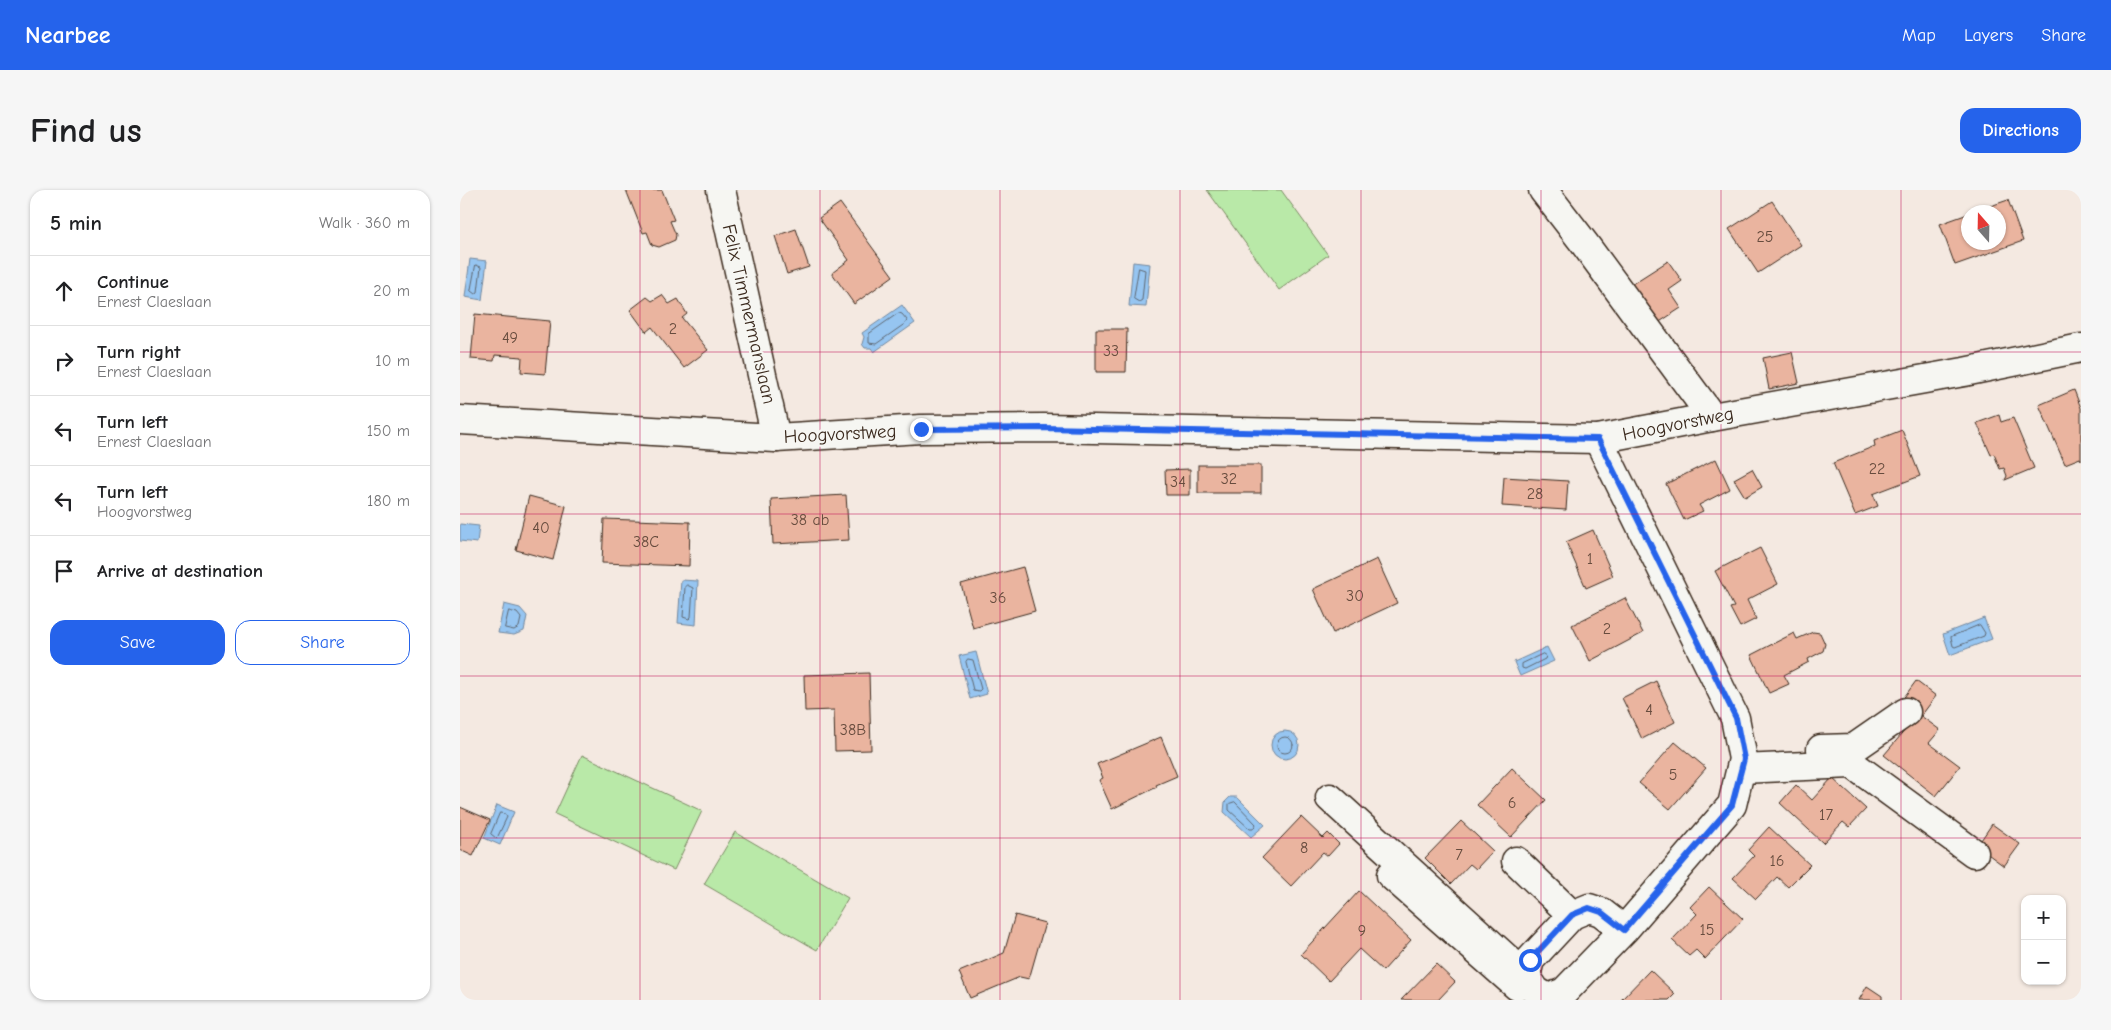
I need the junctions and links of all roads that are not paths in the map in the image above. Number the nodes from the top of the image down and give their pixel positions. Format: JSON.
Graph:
{"nodes":[{"id":1,"x":721,"y":190,"type":"edge"},
{"id":2,"x":1543,"y":190,"type":"edge"},
{"id":3,"x":2081,"y":348,"type":"edge"},
{"id":4,"x":1712,"y":417,"type":"junction"},
{"id":5,"x":460,"y":420,"type":"edge"},
{"id":6,"x":776,"y":438,"type":"junction"},
{"id":7,"x":1598,"y":439,"type":"junction"},
{"id":8,"x":1906,"y":712,"type":"dead end"},
{"id":9,"x":1742,"y":761,"type":"junction"},
{"id":10,"x":1330,"y":798,"type":"dead end"},
{"id":11,"x":1974,"y":853,"type":"dead end"},
{"id":12,"x":1516,"y":861,"type":"dead end"},
{"id":13,"x":1391,"y":875,"type":"dead end"},
{"id":14,"x":1572,"y":915,"type":"junction"},
{"id":15,"x":1624,"y":930,"type":"junction"},
{"id":16,"x":1526,"y":976,"type":"junction"}],
"edges":[{"from":1,"to":6,"type":"street","name":"Felix Timmermanslaan"},
{"from":2,"to":4,"type":"street"},
{"from":3,"to":4,"type":"street","name":"Hoogvorstweg"},
{"from":4,"to":7,"type":"street","name":"Hoogvorstweg"},
{"from":5,"to":6,"type":"street","name":"Hoogvorstweg"},
{"from":6,"to":7,"type":"street","name":"Hoogvorstweg"},
{"from":7,"to":9,"type":"street"},
{"from":8,"to":9,"type":"street"},
{"from":9,"to":11,"type":"street"},
{"from":9,"to":15,"type":"street"},
{"from":10,"to":16,"type":"street"},
{"from":12,"to":14,"type":"street"},
{"from":13,"to":16,"type":"street"},
{"from":14,"to":15,"type":"street"},
{"from":14,"to":16,"type":"street"},
{"from":15,"to":16,"type":"street"}]}
